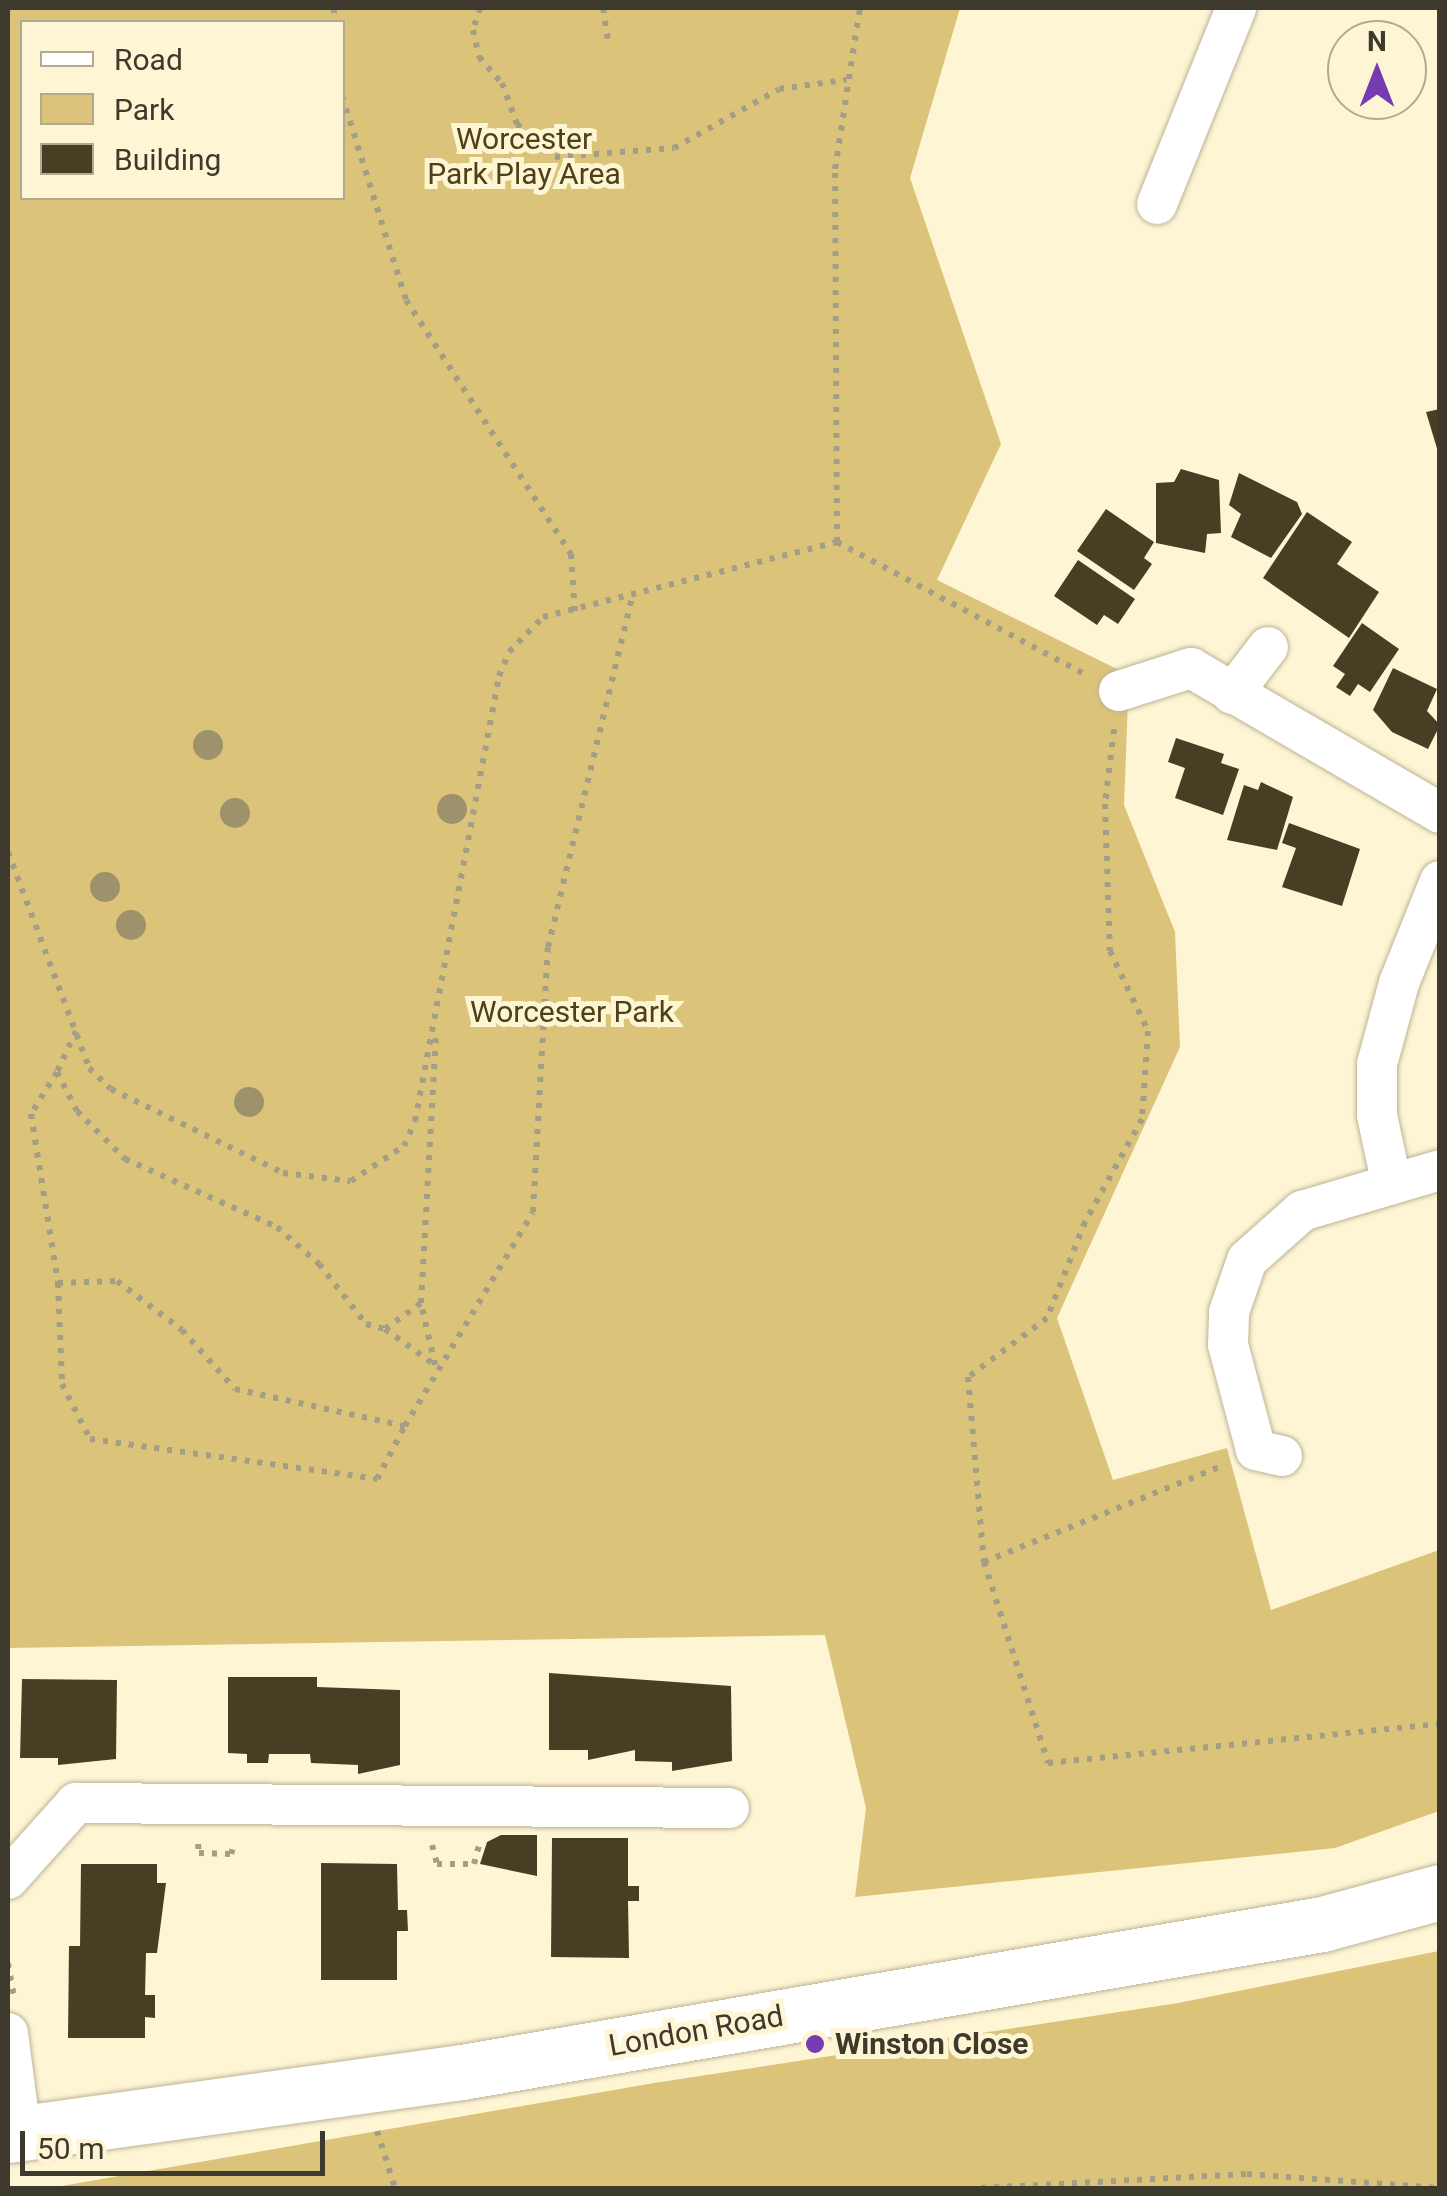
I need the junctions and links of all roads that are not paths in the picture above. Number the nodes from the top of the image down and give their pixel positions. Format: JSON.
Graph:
{"nodes":[{"id":1,"x":1236,"y":8,"type":"edge"},
{"id":2,"x":1158,"y":204,"type":"dead end"},
{"id":3,"x":1268,"y":646,"type":"dead end"},
{"id":4,"x":1119,"y":691,"type":"road end"},
{"id":5,"x":1232,"y":694,"type":"junction"},
{"id":6,"x":1440,"y":813,"type":"edge"},
{"id":7,"x":1440,"y":881,"type":"edge"},
{"id":8,"x":1440,"y":1170,"type":"edge"},
{"id":9,"x":1391,"y":1182,"type":"junction"},
{"id":10,"x":1282,"y":1456,"type":"dead end"},
{"id":11,"x":729,"y":1808,"type":"dead end"},
{"id":12,"x":8,"y":1879,"type":"edge"},
{"id":13,"x":1440,"y":1892,"type":"edge"},
{"id":14,"x":8,"y":2033,"type":"edge"},
{"id":15,"x":14,"y":2134,"type":"edge"}],
"edges":[{"from":1,"to":2,"type":"street"},
{"from":3,"to":5,"type":"street"},
{"from":4,"to":5,"type":"street"},
{"from":5,"to":6,"type":"street"},
{"from":7,"to":9,"type":"street"},
{"from":8,"to":9,"type":"street"},
{"from":9,"to":10,"type":"street"},
{"from":11,"to":12,"type":"street"},
{"from":13,"to":15,"type":"main road","name":"London Road"},
{"from":14,"to":15,"type":"street"}]}
